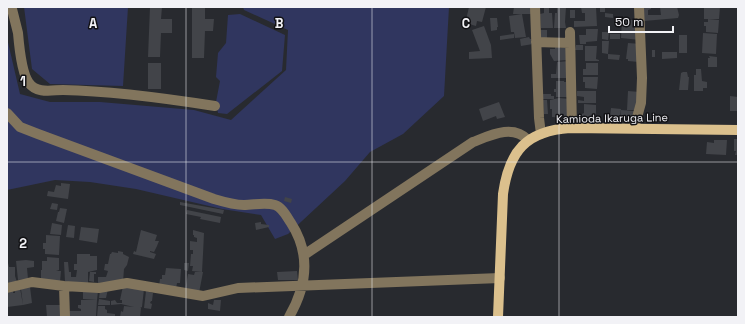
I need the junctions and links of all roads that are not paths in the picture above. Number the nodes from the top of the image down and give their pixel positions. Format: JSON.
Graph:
{"nodes":[{"id":1,"x":7,"y":7,"type":"edge"},
{"id":2,"x":535,"y":7,"type":"edge"},
{"id":3,"x":640,"y":7,"type":"edge"},
{"id":4,"x":536,"y":42,"type":"junction"},
{"id":5,"x":215,"y":106,"type":"dead end"},
{"id":6,"x":7,"y":113,"type":"edge"},
{"id":7,"x":572,"y":128,"type":"junction"},
{"id":8,"x":634,"y":128,"type":"junction"},
{"id":9,"x":738,"y":130,"type":"edge"},
{"id":10,"x":541,"y":134,"type":"junction"},
{"id":11,"x":528,"y":140,"type":"junction"},
{"id":12,"x":304,"y":255,"type":"junction"},
{"id":13,"x":500,"y":278,"type":"junction"},
{"id":14,"x":301,"y":285,"type":"junction"},
{"id":15,"x":64,"y":286,"type":"junction"},
{"id":16,"x":7,"y":288,"type":"edge"},
{"id":17,"x":65,"y":317,"type":"edge"},
{"id":18,"x":289,"y":317,"type":"edge"},
{"id":19,"x":498,"y":317,"type":"edge"}],
"edges":[{"from":1,"to":5,"type":"street"},
{"from":2,"to":4,"type":"street"},
{"from":3,"to":8,"type":"street"},
{"from":4,"to":7,"type":"street"},
{"from":4,"to":10,"type":"street"},
{"from":6,"to":12,"type":"street"},
{"from":7,"to":8,"type":"main road","name":"Kamioda Ikaruga Line"},
{"from":7,"to":10,"type":"main road","name":"Kamioda Ikaruga Line"},
{"from":8,"to":9,"type":"main road","name":"Kamioda Ikaruga Line"},
{"from":10,"to":11,"type":"main road","name":"Kamioda Ikaruga Line"},
{"from":11,"to":12,"type":"street"},
{"from":11,"to":13,"type":"main road","name":"Kamioda Ikaruga Line"},
{"from":12,"to":14,"type":"street"},
{"from":13,"to":14,"type":"street"},
{"from":13,"to":19,"type":"main road","name":"Kamioda Ikaruga Line"},
{"from":14,"to":15,"type":"street"},
{"from":14,"to":18,"type":"street"},
{"from":15,"to":16,"type":"street"},
{"from":15,"to":17,"type":"street"}]}
